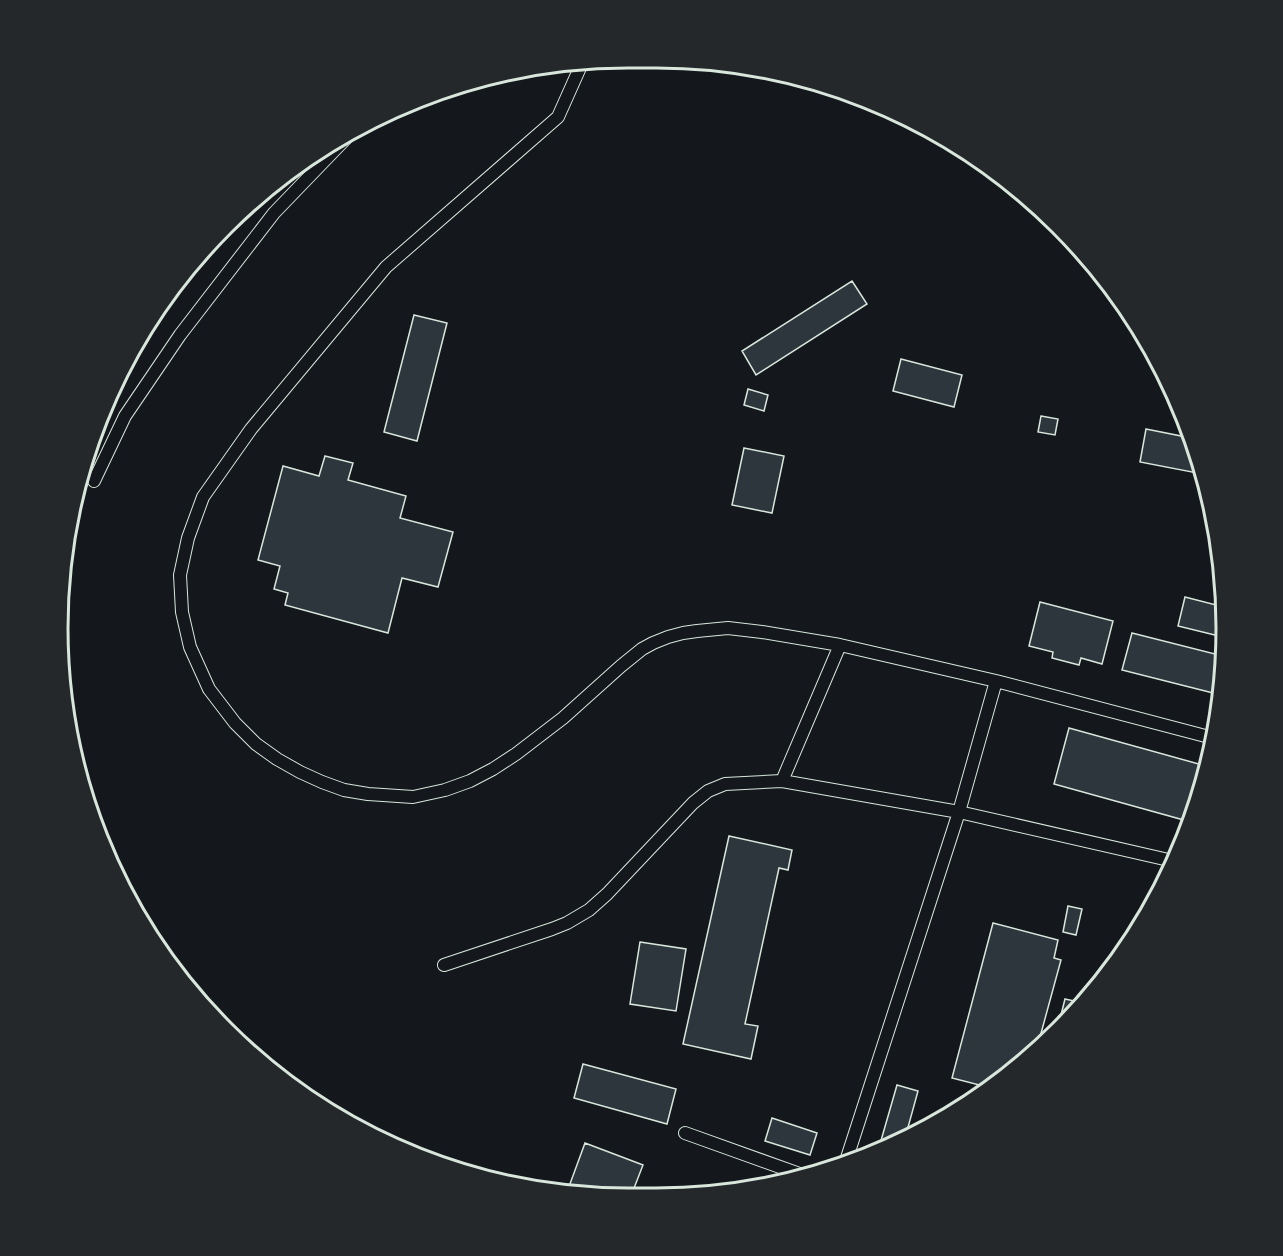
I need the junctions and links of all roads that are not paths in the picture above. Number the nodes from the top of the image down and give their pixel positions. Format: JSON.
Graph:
{"nodes":[{"id":1,"x":579,"y":70,"type":"edge"},
{"id":2,"x":332,"y":153,"type":"edge"},
{"id":3,"x":94,"y":481,"type":"dead end"},
{"id":4,"x":840,"y":645,"type":"junction"},
{"id":5,"x":996,"y":681,"type":"junction"},
{"id":6,"x":1205,"y":736,"type":"edge"},
{"id":7,"x":782,"y":781,"type":"junction"},
{"id":8,"x":959,"y":812,"type":"junction"},
{"id":9,"x":1165,"y":859,"type":"edge"},
{"id":10,"x":444,"y":965,"type":"dead end"},
{"id":11,"x":685,"y":1133,"type":"dead end"},
{"id":12,"x":848,"y":1154,"type":"edge"},
{"id":13,"x":792,"y":1171,"type":"edge"}],
"edges":[{"from":1,"to":4,"type":"lane"},
{"from":2,"to":3,"type":"lane"},
{"from":4,"to":5,"type":"lane"},
{"from":4,"to":7,"type":"lane"},
{"from":5,"to":6,"type":"lane"},
{"from":5,"to":8,"type":"lane"},
{"from":7,"to":8,"type":"lane"},
{"from":7,"to":10,"type":"lane"},
{"from":8,"to":9,"type":"lane"},
{"from":8,"to":12,"type":"lane"},
{"from":11,"to":13,"type":"lane"}]}
